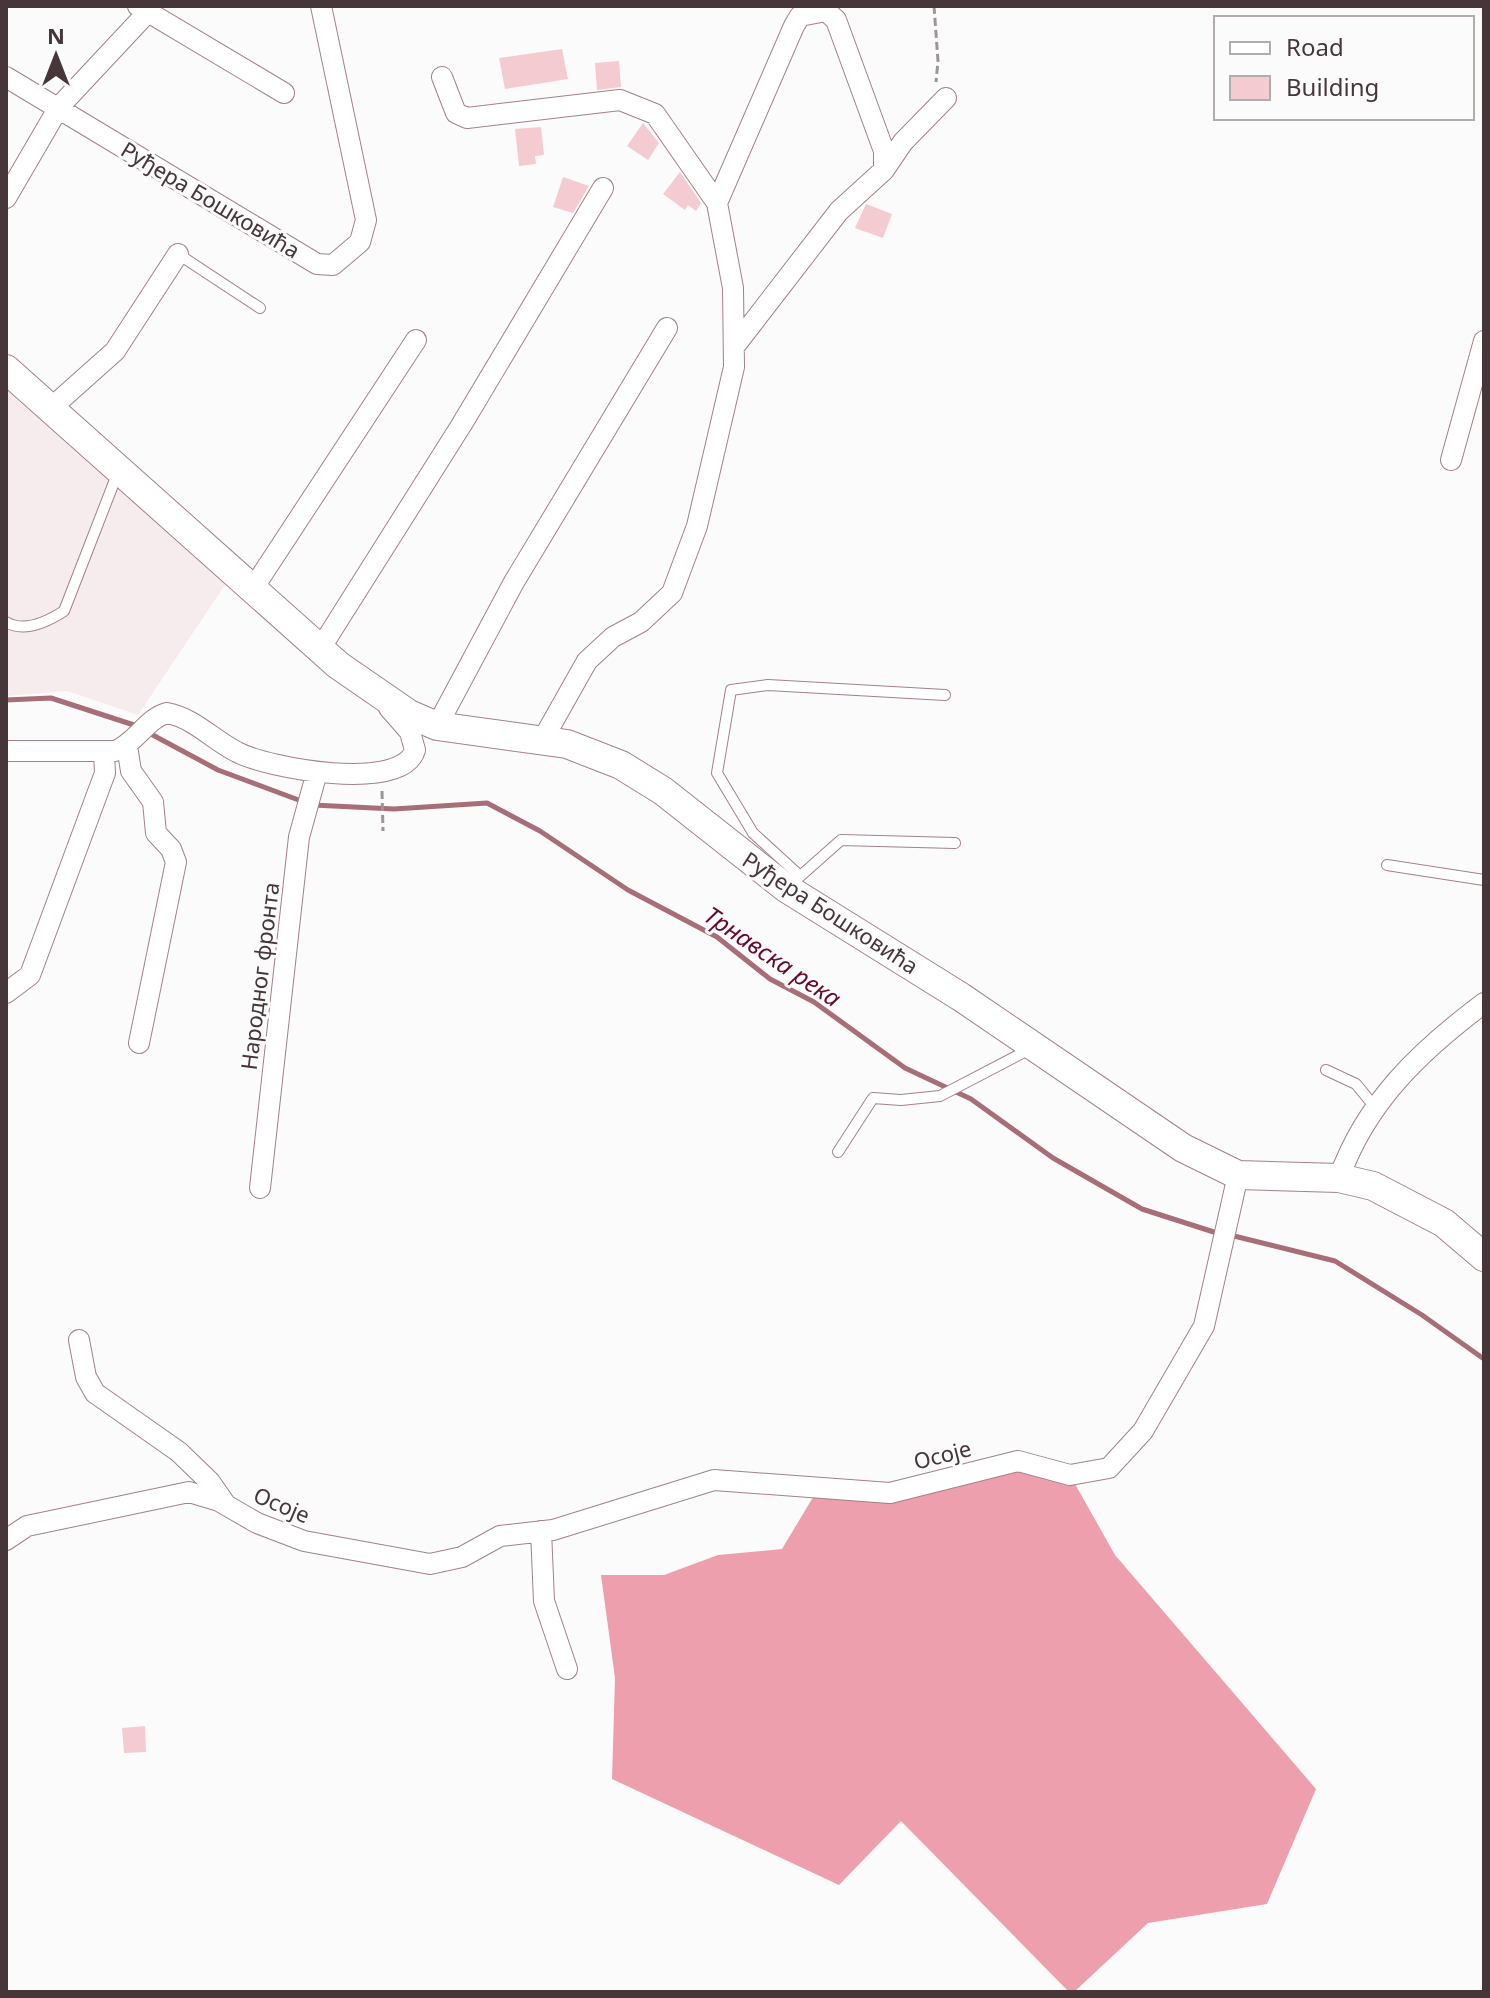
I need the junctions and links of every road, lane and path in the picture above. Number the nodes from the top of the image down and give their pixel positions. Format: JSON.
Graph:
{"nodes":[{"id":1,"x":321,"y":6,"type":"edge"},
{"id":2,"x":934,"y":6,"type":"edge"},
{"id":3,"x":142,"y":10,"type":"edge"},
{"id":4,"x":6,"y":77,"type":"edge"},
{"id":5,"x":442,"y":77,"type":"dead end"},
{"id":6,"x":284,"y":93,"type":"dead end"},
{"id":7,"x":939,"y":95,"type":"joint"},
{"id":8,"x":59,"y":107,"type":"junction"},
{"id":9,"x":884,"y":170,"type":"junction"},
{"id":10,"x":9,"y":187,"type":"edge"},
{"id":11,"x":603,"y":188,"type":"dead end"},
{"id":12,"x":717,"y":203,"type":"junction"},
{"id":13,"x":178,"y":254,"type":"joint"},
{"id":14,"x":260,"y":308,"type":"dead end"},
{"id":15,"x":667,"y":328,"type":"dead end"},
{"id":16,"x":416,"y":340,"type":"dead end"},
{"id":17,"x":1484,"y":341,"type":"edge"},
{"id":18,"x":734,"y":347,"type":"junction"},
{"id":19,"x":6,"y":369,"type":"edge"},
{"id":20,"x":50,"y":409,"type":"junction"},
{"id":21,"x":1451,"y":460,"type":"dead end"},
{"id":22,"x":119,"y":470,"type":"junction"},
{"id":23,"x":252,"y":590,"type":"junction"},
{"id":24,"x":6,"y":622,"type":"edge"},
{"id":25,"x":320,"y":649,"type":"junction"},
{"id":26,"x":945,"y":695,"type":"dead end"},
{"id":27,"x":388,"y":700,"type":"junction"},
{"id":28,"x":437,"y":726,"type":"junction"},
{"id":29,"x":543,"y":739,"type":"junction"},
{"id":30,"x":131,"y":744,"type":"junction"},
{"id":31,"x":7,"y":753,"type":"edge"},
{"id":32,"x":104,"y":753,"type":"junction"},
{"id":33,"x":317,"y":772,"type":"junction"},
{"id":34,"x":383,"y":797,"type":"dead end"},
{"id":35,"x":383,"y":831,"type":"dead end"},
{"id":36,"x":955,"y":843,"type":"dead end"},
{"id":37,"x":1387,"y":865,"type":"dead end"},
{"id":38,"x":1484,"y":880,"type":"edge"},
{"id":39,"x":793,"y":882,"type":"junction"},
{"id":40,"x":6,"y":993,"type":"edge"},
{"id":41,"x":1484,"y":1003,"type":"edge"},
{"id":42,"x":139,"y":1043,"type":"dead end"},
{"id":43,"x":1033,"y":1047,"type":"junction"},
{"id":44,"x":1326,"y":1070,"type":"dead end"},
{"id":45,"x":1374,"y":1106,"type":"junction"},
{"id":46,"x":838,"y":1152,"type":"dead end"},
{"id":47,"x":1238,"y":1175,"type":"junction"},
{"id":48,"x":1339,"y":1178,"type":"junction"},
{"id":49,"x":260,"y":1188,"type":"dead end"},
{"id":50,"x":1484,"y":1257,"type":"edge"},
{"id":51,"x":79,"y":1340,"type":"dead end"},
{"id":52,"x":226,"y":1505,"type":"junction"},
{"id":53,"x":541,"y":1531,"type":"junction"},
{"id":54,"x":6,"y":1540,"type":"edge"},
{"id":55,"x":567,"y":1669,"type":"dead end"}],
"edges":[{"from":1,"to":8,"type":"street","name":"Руђера Бошковића"},
{"from":2,"to":7,"type":"path"},
{"from":3,"to":6,"type":"street"},
{"from":3,"to":8,"type":"street"},
{"from":4,"to":8,"type":"street","name":"Руђера Бошковића"},
{"from":5,"to":12,"type":"street"},
{"from":7,"to":9,"type":"street"},
{"from":8,"to":10,"type":"street"},
{"from":9,"to":12,"type":"street"},
{"from":9,"to":18,"type":"street"},
{"from":11,"to":25,"type":"street"},
{"from":12,"to":18,"type":"street"},
{"from":13,"to":14,"type":"lane"},
{"from":13,"to":20,"type":"street"},
{"from":15,"to":28,"type":"street"},
{"from":16,"to":23,"type":"street"},
{"from":17,"to":21,"type":"street"},
{"from":18,"to":29,"type":"street"},
{"from":19,"to":20,"type":"main road","name":"Руђера Бошковића"},
{"from":20,"to":22,"type":"main road","name":"Руђера Бошковића"},
{"from":22,"to":23,"type":"main road","name":"Руђера Бошковића"},
{"from":22,"to":24,"type":"lane"},
{"from":23,"to":25,"type":"main road","name":"Руђера Бошковића"},
{"from":25,"to":27,"type":"main road","name":"Руђера Бошковића"},
{"from":26,"to":39,"type":"lane","name":"Руђера Бошковића"},
{"from":27,"to":28,"type":"main road","name":"Руђера Бошковића"},
{"from":27,"to":33,"type":"street","name":"Руђера Бошковића"},
{"from":28,"to":29,"type":"main road","name":"Руђера Бошковића"},
{"from":29,"to":39,"type":"main road","name":"Руђера Бошковића"},
{"from":30,"to":32,"type":"street"},
{"from":30,"to":33,"type":"street"},
{"from":30,"to":42,"type":"street"},
{"from":31,"to":32,"type":"street"},
{"from":32,"to":40,"type":"street"},
{"from":33,"to":49,"type":"street","name":"Народног фронта"},
{"from":34,"to":35,"type":"path"},
{"from":36,"to":39,"type":"lane"},
{"from":37,"to":38,"type":"lane"},
{"from":39,"to":43,"type":"main road","name":"Руђера Бошковића"},
{"from":41,"to":45,"type":"street"},
{"from":43,"to":46,"type":"lane"},
{"from":43,"to":47,"type":"main road","name":"Руђера Бошковића"},
{"from":44,"to":45,"type":"lane"},
{"from":45,"to":48,"type":"street"},
{"from":47,"to":48,"type":"main road","name":"Руђера Бошковића"},
{"from":47,"to":53,"type":"street","name":"Осоје"},
{"from":48,"to":50,"type":"main road","name":"Руђера Бошковића"},
{"from":51,"to":52,"type":"street"},
{"from":52,"to":53,"type":"street","name":"Осоје"},
{"from":52,"to":54,"type":"street","name":"Осоје"},
{"from":53,"to":55,"type":"street"}]}
